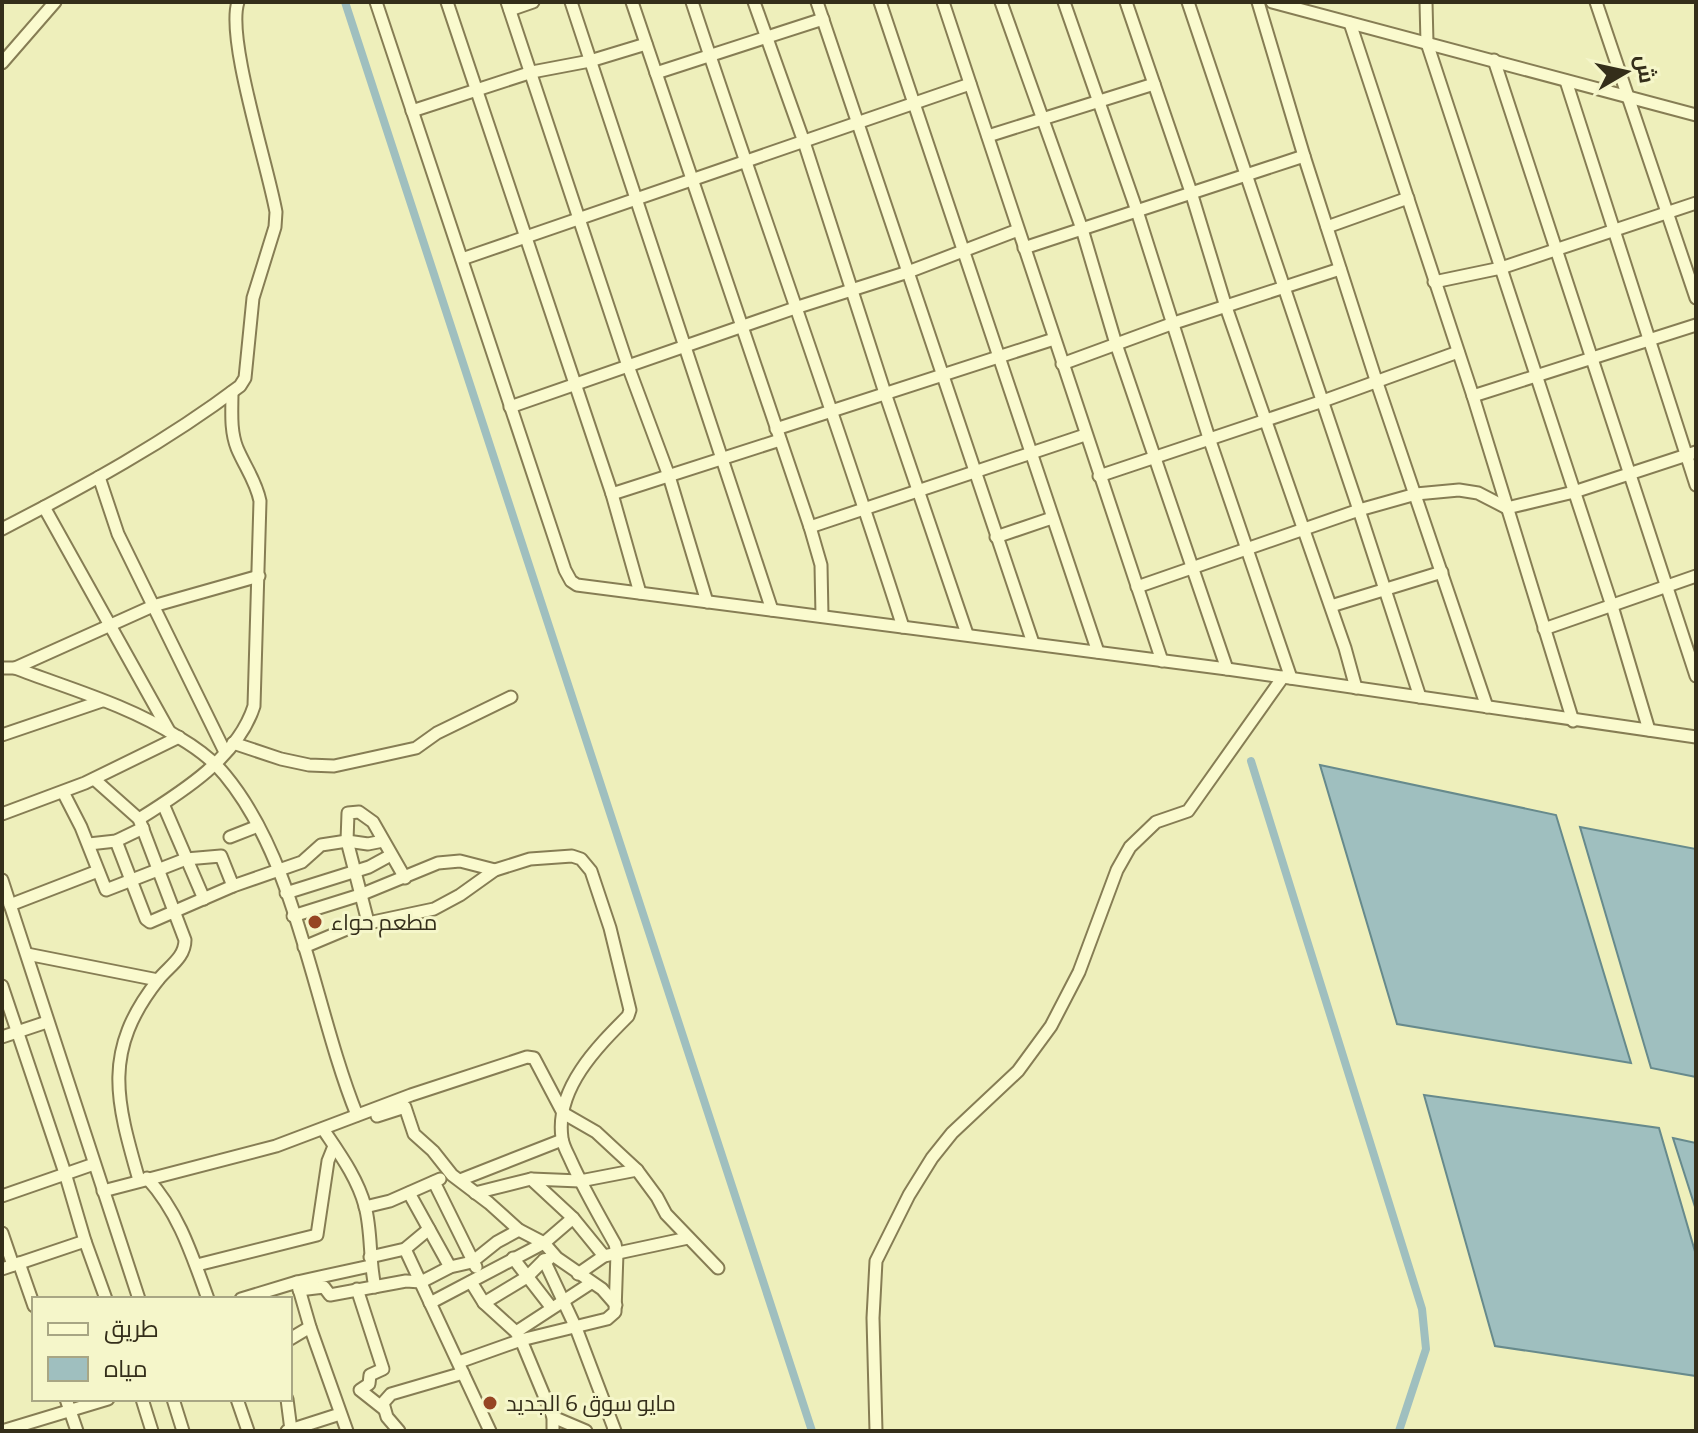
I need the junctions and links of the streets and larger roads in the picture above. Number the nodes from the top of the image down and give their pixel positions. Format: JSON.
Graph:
{"nodes":[{"id":1,"x":55,"y":2,"type":"edge"},
{"id":2,"x":238,"y":2,"type":"edge"},
{"id":3,"x":376,"y":2,"type":"edge"},
{"id":4,"x":447,"y":2,"type":"edge"},
{"id":5,"x":533,"y":2,"type":"edge"},
{"id":6,"x":571,"y":2,"type":"edge"},
{"id":7,"x":632,"y":2,"type":"edge"},
{"id":8,"x":692,"y":2,"type":"edge"},
{"id":9,"x":754,"y":2,"type":"edge"},
{"id":10,"x":817,"y":2,"type":"edge"},
{"id":11,"x":880,"y":2,"type":"edge"},
{"id":12,"x":943,"y":2,"type":"edge"},
{"id":13,"x":1001,"y":2,"type":"edge"},
{"id":14,"x":1064,"y":2,"type":"edge"},
{"id":15,"x":1126,"y":2,"type":"edge"},
{"id":16,"x":1188,"y":2,"type":"edge"},
{"id":17,"x":1258,"y":2,"type":"edge"},
{"id":18,"x":1272,"y":2,"type":"edge"},
{"id":19,"x":1426,"y":2,"type":"edge"},
{"id":20,"x":1596,"y":2,"type":"edge"},
{"id":21,"x":509,"y":6,"type":"edge"},
{"id":22,"x":823,"y":19,"type":"junction"},
{"id":23,"x":1350,"y":23,"type":"junction"},
{"id":24,"x":766,"y":37,"type":"junction"},
{"id":25,"x":1427,"y":43,"type":"junction"},
{"id":26,"x":646,"y":44,"type":"junction"},
{"id":27,"x":710,"y":56,"type":"junction"},
{"id":28,"x":1494,"y":60,"type":"junction"},
{"id":29,"x":590,"y":61,"type":"junction"},
{"id":30,"x":2,"y":63,"type":"edge"},
{"id":31,"x":532,"y":72,"type":"junction"},
{"id":32,"x":656,"y":73,"type":"junction"},
{"id":33,"x":1566,"y":81,"type":"junction"},
{"id":34,"x":970,"y":84,"type":"junction"},
{"id":35,"x":1154,"y":84,"type":"junction"},
{"id":36,"x":476,"y":91,"type":"junction"},
{"id":37,"x":1630,"y":96,"type":"junction"},
{"id":38,"x":1098,"y":100,"type":"junction"},
{"id":39,"x":914,"y":103,"type":"junction"},
{"id":40,"x":412,"y":111,"type":"junction"},
{"id":41,"x":1696,"y":115,"type":"edge"},
{"id":42,"x":1041,"y":118,"type":"junction"},
{"id":43,"x":859,"y":123,"type":"junction"},
{"id":44,"x":988,"y":136,"type":"junction"},
{"id":45,"x":804,"y":142,"type":"junction"},
{"id":46,"x":1304,"y":156,"type":"junction"},
{"id":47,"x":748,"y":161,"type":"junction"},
{"id":48,"x":1246,"y":174,"type":"junction"},
{"id":49,"x":692,"y":180,"type":"junction"},
{"id":50,"x":1191,"y":192,"type":"junction"},
{"id":51,"x":1408,"y":198,"type":"junction"},
{"id":52,"x":637,"y":199,"type":"junction"},
{"id":53,"x":1696,"y":203,"type":"edge"},
{"id":54,"x":1137,"y":211,"type":"junction"},
{"id":55,"x":1667,"y":212,"type":"junction"},
{"id":56,"x":581,"y":219,"type":"junction"},
{"id":57,"x":1327,"y":227,"type":"junction"},
{"id":58,"x":1082,"y":229,"type":"junction"},
{"id":59,"x":1613,"y":229,"type":"junction"},
{"id":60,"x":1018,"y":230,"type":"junction"},
{"id":61,"x":526,"y":238,"type":"junction"},
{"id":62,"x":1024,"y":248,"type":"junction"},
{"id":63,"x":1556,"y":249,"type":"junction"},
{"id":64,"x":963,"y":250,"type":"junction"},
{"id":65,"x":462,"y":259,"type":"junction"},
{"id":66,"x":1501,"y":268,"type":"junction"},
{"id":67,"x":1340,"y":269,"type":"junction"},
{"id":68,"x":908,"y":272,"type":"junction"},
{"id":69,"x":1434,"y":282,"type":"junction"},
{"id":70,"x":1285,"y":288,"type":"junction"},
{"id":71,"x":851,"y":289,"type":"junction"},
{"id":72,"x":1696,"y":298,"type":"edge"},
{"id":73,"x":1226,"y":307,"type":"junction"},
{"id":74,"x":795,"y":308,"type":"junction"},
{"id":75,"x":1171,"y":324,"type":"junction"},
{"id":76,"x":1696,"y":325,"type":"edge"},
{"id":77,"x":741,"y":327,"type":"junction"},
{"id":78,"x":1054,"y":339,"type":"junction"},
{"id":79,"x":1651,"y":340,"type":"junction"},
{"id":80,"x":1116,"y":344,"type":"junction"},
{"id":81,"x":684,"y":347,"type":"junction"},
{"id":82,"x":1458,"y":352,"type":"junction"},
{"id":83,"x":998,"y":357,"type":"junction"},
{"id":84,"x":1591,"y":359,"type":"junction"},
{"id":85,"x":1062,"y":364,"type":"junction"},
{"id":86,"x":628,"y":366,"type":"junction"},
{"id":87,"x":942,"y":375,"type":"junction"},
{"id":88,"x":1535,"y":377,"type":"junction"},
{"id":89,"x":1376,"y":380,"type":"junction"},
{"id":90,"x":576,"y":383,"type":"junction"},
{"id":91,"x":232,"y":392,"type":"junction"},
{"id":92,"x":885,"y":393,"type":"junction"},
{"id":93,"x":1473,"y":396,"type":"junction"},
{"id":94,"x":1323,"y":401,"type":"junction"},
{"id":95,"x":510,"y":407,"type":"junction"},
{"id":96,"x":830,"y":412,"type":"junction"},
{"id":97,"x":1265,"y":420,"type":"junction"},
{"id":98,"x":778,"y":435,"type":"junction"},
{"id":99,"x":1085,"y":435,"type":"junction"},
{"id":100,"x":1209,"y":438,"type":"junction"},
{"id":101,"x":1030,"y":453,"type":"junction"},
{"id":102,"x":1691,"y":454,"type":"edge"},
{"id":103,"x":722,"y":457,"type":"junction"},
{"id":104,"x":1155,"y":457,"type":"junction"},
{"id":105,"x":974,"y":471,"type":"junction"},
{"id":106,"x":1628,"y":474,"type":"junction"},
{"id":107,"x":669,"y":476,"type":"junction"},
{"id":108,"x":1099,"y":476,"type":"junction"},
{"id":109,"x":99,"y":477,"type":"junction"},
{"id":110,"x":1696,"y":485,"type":"edge"},
{"id":111,"x":920,"y":490,"type":"junction"},
{"id":112,"x":1574,"y":492,"type":"junction"},
{"id":113,"x":612,"y":494,"type":"junction"},
{"id":114,"x":1416,"y":494,"type":"junction"},
{"id":115,"x":44,"y":507,"type":"junction"},
{"id":116,"x":865,"y":508,"type":"junction"},
{"id":117,"x":1507,"y":508,"type":"junction"},
{"id":118,"x":1359,"y":510,"type":"junction"},
{"id":119,"x":1052,"y":518,"type":"junction"},
{"id":120,"x":810,"y":527,"type":"junction"},
{"id":121,"x":2,"y":529,"type":"edge"},
{"id":122,"x":1304,"y":530,"type":"junction"},
{"id":123,"x":996,"y":537,"type":"junction"},
{"id":124,"x":1247,"y":548,"type":"junction"},
{"id":125,"x":1193,"y":568,"type":"junction"},
{"id":126,"x":1442,"y":572,"type":"junction"},
{"id":127,"x":259,"y":576,"type":"junction"},
{"id":128,"x":1696,"y":576,"type":"edge"},
{"id":129,"x":1665,"y":586,"type":"junction"},
{"id":130,"x":1137,"y":587,"type":"junction"},
{"id":131,"x":1385,"y":591,"type":"junction"},
{"id":132,"x":640,"y":593,"type":"junction"},
{"id":133,"x":707,"y":602,"type":"junction"},
{"id":134,"x":153,"y":606,"type":"junction"},
{"id":135,"x":1331,"y":606,"type":"junction"},
{"id":136,"x":1612,"y":606,"type":"junction"},
{"id":137,"x":772,"y":610,"type":"junction"},
{"id":138,"x":822,"y":616,"type":"junction"},
{"id":139,"x":111,"y":625,"type":"junction"},
{"id":140,"x":903,"y":627,"type":"junction"},
{"id":141,"x":1544,"y":629,"type":"junction"},
{"id":142,"x":967,"y":634,"type":"junction"},
{"id":143,"x":1033,"y":643,"type":"junction"},
{"id":144,"x":1098,"y":652,"type":"junction"},
{"id":145,"x":1162,"y":661,"type":"junction"},
{"id":146,"x":2,"y":668,"type":"edge"},
{"id":147,"x":15,"y":668,"type":"junction"},
{"id":148,"x":1227,"y":669,"type":"junction"},
{"id":149,"x":1696,"y":676,"type":"edge"},
{"id":150,"x":1287,"y":677,"type":"junction"},
{"id":151,"x":1356,"y":688,"type":"junction"},
{"id":152,"x":511,"y":697,"type":"dead end"},
{"id":153,"x":1420,"y":697,"type":"junction"},
{"id":154,"x":102,"y":701,"type":"junction"},
{"id":155,"x":1487,"y":707,"type":"junction"},
{"id":156,"x":1573,"y":721,"type":"junction"},
{"id":157,"x":1649,"y":730,"type":"junction"},
{"id":158,"x":174,"y":734,"type":"junction"},
{"id":159,"x":2,"y":735,"type":"edge"},
{"id":160,"x":1696,"y":737,"type":"edge"},
{"id":161,"x":229,"y":748,"type":"junction"},
{"id":162,"x":215,"y":764,"type":"junction"},
{"id":163,"x":94,"y":779,"type":"junction"},
{"id":164,"x":63,"y":792,"type":"junction"},
{"id":165,"x":163,"y":804,"type":"junction"},
{"id":166,"x":2,"y":814,"type":"edge"},
{"id":167,"x":141,"y":823,"type":"junction"},
{"id":168,"x":258,"y":826,"type":"junction"},
{"id":169,"x":230,"y":837,"type":"dead end"},
{"id":170,"x":116,"y":841,"type":"junction"},
{"id":171,"x":347,"y":841,"type":"junction"},
{"id":172,"x":383,"y":841,"type":"junction"},
{"id":173,"x":89,"y":844,"type":"junction"},
{"id":174,"x":391,"y":855,"type":"junction"},
{"id":175,"x":186,"y":859,"type":"junction"},
{"id":176,"x":159,"y":870,"type":"junction"},
{"id":177,"x":278,"y":870,"type":"junction"},
{"id":178,"x":355,"y":870,"type":"junction"},
{"id":179,"x":495,"y":870,"type":"junction"},
{"id":180,"x":98,"y":871,"type":"junction"},
{"id":181,"x":405,"y":878,"type":"junction"},
{"id":182,"x":2,"y":880,"type":"edge"},
{"id":183,"x":132,"y":881,"type":"junction"},
{"id":184,"x":233,"y":886,"type":"junction"},
{"id":185,"x":286,"y":893,"type":"junction"},
{"id":186,"x":360,"y":895,"type":"junction"},
{"id":187,"x":204,"y":899,"type":"junction"},
{"id":188,"x":10,"y":905,"type":"junction"},
{"id":189,"x":175,"y":912,"type":"junction"},
{"id":190,"x":293,"y":916,"type":"junction"},
{"id":191,"x":368,"y":922,"type":"junction"},
{"id":192,"x":304,"y":947,"type":"junction"},
{"id":193,"x":27,"y":954,"type":"junction"},
{"id":194,"x":158,"y":980,"type":"junction"},
{"id":195,"x":2,"y":986,"type":"edge"},
{"id":196,"x":47,"y":1022,"type":"junction"},
{"id":197,"x":18,"y":1032,"type":"junction"},
{"id":198,"x":2,"y":1037,"type":"edge"},
{"id":199,"x":563,"y":1113,"type":"junction"},
{"id":200,"x":357,"y":1115,"type":"junction"},
{"id":201,"x":323,"y":1129,"type":"junction"},
{"id":202,"x":562,"y":1140,"type":"junction"},
{"id":203,"x":334,"y":1146,"type":"junction"},
{"id":204,"x":94,"y":1164,"type":"junction"},
{"id":205,"x":637,"y":1170,"type":"junction"},
{"id":206,"x":65,"y":1173,"type":"junction"},
{"id":207,"x":456,"y":1178,"type":"junction"},
{"id":208,"x":143,"y":1179,"type":"junction"},
{"id":209,"x":531,"y":1179,"type":"junction"},
{"id":210,"x":580,"y":1181,"type":"junction"},
{"id":211,"x":434,"y":1182,"type":"junction"},
{"id":212,"x":103,"y":1191,"type":"junction"},
{"id":213,"x":409,"y":1193,"type":"junction"},
{"id":214,"x":475,"y":1193,"type":"junction"},
{"id":215,"x":2,"y":1196,"type":"edge"},
{"id":216,"x":365,"y":1207,"type":"junction"},
{"id":217,"x":573,"y":1218,"type":"junction"},
{"id":218,"x":429,"y":1229,"type":"junction"},
{"id":219,"x":519,"y":1230,"type":"junction"},
{"id":220,"x":2,"y":1233,"type":"edge"},
{"id":221,"x":688,"y":1238,"type":"junction"},
{"id":222,"x":85,"y":1241,"type":"junction"},
{"id":223,"x":544,"y":1243,"type":"junction"},
{"id":224,"x":405,"y":1249,"type":"junction"},
{"id":225,"x":617,"y":1253,"type":"junction"},
{"id":226,"x":604,"y":1256,"type":"junction"},
{"id":227,"x":513,"y":1258,"type":"junction"},
{"id":228,"x":557,"y":1258,"type":"junction"},
{"id":229,"x":544,"y":1260,"type":"junction"},
{"id":230,"x":370,"y":1261,"type":"junction"},
{"id":231,"x":472,"y":1262,"type":"junction"},
{"id":232,"x":12,"y":1265,"type":"edge"},
{"id":233,"x":197,"y":1265,"type":"junction"},
{"id":234,"x":450,"y":1267,"type":"junction"},
{"id":235,"x":718,"y":1268,"type":"dead end"},
{"id":236,"x":578,"y":1274,"type":"junction"},
{"id":237,"x":481,"y":1275,"type":"junction"},
{"id":238,"x":527,"y":1277,"type":"junction"},
{"id":239,"x":421,"y":1282,"type":"junction"},
{"id":240,"x":471,"y":1282,"type":"junction"},
{"id":241,"x":591,"y":1283,"type":"junction"},
{"id":242,"x":298,"y":1286,"type":"junction"},
{"id":243,"x":375,"y":1287,"type":"junction"},
{"id":244,"x":357,"y":1289,"type":"junction"},
{"id":245,"x":105,"y":1297,"type":"edge"},
{"id":246,"x":138,"y":1297,"type":"edge"},
{"id":247,"x":207,"y":1297,"type":"edge"},
{"id":248,"x":250,"y":1297,"type":"edge"},
{"id":249,"x":563,"y":1301,"type":"junction"},
{"id":250,"x":32,"y":1302,"type":"edge"},
{"id":251,"x":430,"y":1303,"type":"junction"},
{"id":252,"x":484,"y":1303,"type":"junction"},
{"id":253,"x":616,"y":1305,"type":"junction"},
{"id":254,"x":551,"y":1307,"type":"junction"},
{"id":255,"x":310,"y":1327,"type":"junction"},
{"id":256,"x":576,"y":1328,"type":"junction"},
{"id":257,"x":518,"y":1336,"type":"junction"},
{"id":258,"x":292,"y":1338,"type":"edge"},
{"id":259,"x":461,"y":1368,"type":"junction"},
{"id":260,"x":92,"y":1401,"type":"edge"},
{"id":261,"x":143,"y":1401,"type":"edge"},
{"id":262,"x":174,"y":1401,"type":"edge"},
{"id":263,"x":238,"y":1401,"type":"edge"},
{"id":264,"x":287,"y":1401,"type":"edge"},
{"id":265,"x":68,"y":1404,"type":"edge"},
{"id":266,"x":384,"y":1409,"type":"junction"},
{"id":267,"x":340,"y":1414,"type":"junction"},
{"id":268,"x":553,"y":1417,"type":"junction"},
{"id":269,"x":2,"y":1423,"type":"edge"},
{"id":270,"x":315,"y":1427,"type":"edge"},
{"id":271,"x":289,"y":1430,"type":"edge"},
{"id":272,"x":4,"y":1431,"type":"edge"},
{"id":273,"x":77,"y":1431,"type":"edge"},
{"id":274,"x":152,"y":1431,"type":"edge"},
{"id":275,"x":183,"y":1431,"type":"edge"},
{"id":276,"x":248,"y":1431,"type":"edge"},
{"id":277,"x":347,"y":1431,"type":"edge"},
{"id":278,"x":399,"y":1431,"type":"edge"},
{"id":279,"x":490,"y":1431,"type":"edge"},
{"id":280,"x":553,"y":1431,"type":"edge"},
{"id":281,"x":586,"y":1431,"type":"edge"},
{"id":282,"x":613,"y":1431,"type":"edge"},
{"id":283,"x":876,"y":1431,"type":"edge"}],
"edges":[{"from":1,"to":30,"type":"street"},
{"from":2,"to":91,"type":"street"},
{"from":3,"to":40,"type":"street"},
{"from":4,"to":36,"type":"street"},
{"from":5,"to":21,"type":"street"},
{"from":6,"to":29,"type":"street"},
{"from":7,"to":26,"type":"street"},
{"from":8,"to":27,"type":"street"},
{"from":9,"to":24,"type":"street"},
{"from":10,"to":22,"type":"street"},
{"from":11,"to":39,"type":"street"},
{"from":12,"to":34,"type":"street"},
{"from":13,"to":42,"type":"street"},
{"from":14,"to":38,"type":"street"},
{"from":15,"to":35,"type":"street"},
{"from":16,"to":48,"type":"street"},
{"from":17,"to":46,"type":"street"},
{"from":18,"to":23,"type":"street"},
{"from":19,"to":25,"type":"street"},
{"from":20,"to":37,"type":"street"},
{"from":21,"to":31,"type":"street"},
{"from":22,"to":24,"type":"street"},
{"from":22,"to":43,"type":"street"},
{"from":23,"to":25,"type":"street"},
{"from":23,"to":51,"type":"street"},
{"from":24,"to":27,"type":"street"},
{"from":24,"to":45,"type":"street"},
{"from":25,"to":28,"type":"street"},
{"from":25,"to":66,"type":"street"},
{"from":26,"to":29,"type":"street"},
{"from":26,"to":32,"type":"street"},
{"from":27,"to":32,"type":"street"},
{"from":27,"to":47,"type":"street"},
{"from":28,"to":33,"type":"street"},
{"from":28,"to":63,"type":"street"},
{"from":29,"to":31,"type":"street"},
{"from":29,"to":52,"type":"street"},
{"from":31,"to":36,"type":"street"},
{"from":31,"to":56,"type":"street"},
{"from":32,"to":49,"type":"street"},
{"from":33,"to":37,"type":"street"},
{"from":33,"to":59,"type":"street"},
{"from":34,"to":39,"type":"street"},
{"from":34,"to":44,"type":"street"},
{"from":35,"to":38,"type":"street"},
{"from":35,"to":50,"type":"street"},
{"from":36,"to":40,"type":"street"},
{"from":36,"to":61,"type":"street"},
{"from":37,"to":41,"type":"street"},
{"from":37,"to":55,"type":"street"},
{"from":38,"to":42,"type":"street"},
{"from":38,"to":54,"type":"street"},
{"from":39,"to":43,"type":"street"},
{"from":39,"to":64,"type":"street"},
{"from":40,"to":65,"type":"street"},
{"from":42,"to":44,"type":"street"},
{"from":42,"to":58,"type":"street"},
{"from":43,"to":45,"type":"street"},
{"from":43,"to":68,"type":"street"},
{"from":44,"to":60,"type":"street"},
{"from":45,"to":47,"type":"street"},
{"from":45,"to":71,"type":"street"},
{"from":46,"to":48,"type":"street"},
{"from":46,"to":57,"type":"street"},
{"from":47,"to":49,"type":"street"},
{"from":47,"to":74,"type":"street"},
{"from":48,"to":50,"type":"street"},
{"from":48,"to":70,"type":"street"},
{"from":49,"to":52,"type":"street"},
{"from":49,"to":77,"type":"street"},
{"from":50,"to":54,"type":"street"},
{"from":50,"to":73,"type":"street"},
{"from":51,"to":57,"type":"street"},
{"from":51,"to":69,"type":"street"},
{"from":52,"to":56,"type":"street"},
{"from":52,"to":81,"type":"street"},
{"from":53,"to":55,"type":"street"},
{"from":54,"to":58,"type":"street"},
{"from":54,"to":75,"type":"street"},
{"from":55,"to":59,"type":"street"},
{"from":55,"to":72,"type":"street"},
{"from":56,"to":61,"type":"street"},
{"from":56,"to":86,"type":"street"},
{"from":57,"to":67,"type":"street"},
{"from":58,"to":62,"type":"street"},
{"from":58,"to":80,"type":"street"},
{"from":59,"to":63,"type":"street"},
{"from":59,"to":79,"type":"street"},
{"from":60,"to":62,"type":"street"},
{"from":60,"to":64,"type":"street"},
{"from":61,"to":65,"type":"street"},
{"from":61,"to":90,"type":"street"},
{"from":62,"to":78,"type":"street"},
{"from":63,"to":66,"type":"street"},
{"from":63,"to":84,"type":"street"},
{"from":64,"to":68,"type":"street"},
{"from":64,"to":83,"type":"street"},
{"from":65,"to":95,"type":"street"},
{"from":66,"to":69,"type":"street"},
{"from":66,"to":88,"type":"street"},
{"from":67,"to":70,"type":"street"},
{"from":67,"to":89,"type":"street"},
{"from":68,"to":71,"type":"street"},
{"from":68,"to":87,"type":"street"},
{"from":69,"to":82,"type":"street"},
{"from":70,"to":73,"type":"street"},
{"from":70,"to":94,"type":"street"},
{"from":71,"to":74,"type":"street"},
{"from":71,"to":92,"type":"street"},
{"from":73,"to":75,"type":"street"},
{"from":73,"to":97,"type":"street"},
{"from":74,"to":77,"type":"street"},
{"from":74,"to":96,"type":"street"},
{"from":75,"to":80,"type":"street"},
{"from":75,"to":100,"type":"street"},
{"from":76,"to":79,"type":"street"},
{"from":77,"to":81,"type":"street"},
{"from":77,"to":98,"type":"street"},
{"from":78,"to":83,"type":"street"},
{"from":78,"to":85,"type":"street"},
{"from":79,"to":84,"type":"street"},
{"from":79,"to":102,"type":"street"},
{"from":80,"to":85,"type":"street"},
{"from":80,"to":104,"type":"street"},
{"from":81,"to":86,"type":"street"},
{"from":81,"to":103,"type":"street"},
{"from":82,"to":89,"type":"street"},
{"from":82,"to":93,"type":"street"},
{"from":83,"to":87,"type":"street"},
{"from":83,"to":101,"type":"street"},
{"from":84,"to":88,"type":"street"},
{"from":84,"to":106,"type":"street"},
{"from":85,"to":99,"type":"street"},
{"from":86,"to":90,"type":"street"},
{"from":86,"to":107,"type":"street"},
{"from":87,"to":92,"type":"street"},
{"from":87,"to":105,"type":"street"},
{"from":88,"to":93,"type":"street"},
{"from":88,"to":112,"type":"street"},
{"from":89,"to":94,"type":"street"},
{"from":89,"to":114,"type":"street"},
{"from":90,"to":95,"type":"street"},
{"from":90,"to":113,"type":"street"},
{"from":91,"to":109,"type":"street"},
{"from":91,"to":127,"type":"street"},
{"from":92,"to":96,"type":"street"},
{"from":92,"to":111,"type":"street"},
{"from":93,"to":117,"type":"street"},
{"from":94,"to":97,"type":"street"},
{"from":94,"to":118,"type":"street"},
{"from":95,"to":132,"type":"street"},
{"from":96,"to":98,"type":"street"},
{"from":96,"to":116,"type":"street"},
{"from":97,"to":100,"type":"street"},
{"from":97,"to":122,"type":"street"},
{"from":98,"to":103,"type":"street"},
{"from":98,"to":120,"type":"street"},
{"from":99,"to":101,"type":"street"},
{"from":99,"to":108,"type":"street"},
{"from":100,"to":104,"type":"street"},
{"from":100,"to":124,"type":"street"},
{"from":101,"to":105,"type":"street"},
{"from":101,"to":119,"type":"street"},
{"from":102,"to":106,"type":"street"},
{"from":102,"to":110,"type":"street"},
{"from":103,"to":107,"type":"street"},
{"from":103,"to":137,"type":"street"},
{"from":104,"to":108,"type":"street"},
{"from":104,"to":125,"type":"street"},
{"from":105,"to":111,"type":"street"},
{"from":105,"to":123,"type":"street"},
{"from":106,"to":112,"type":"street"},
{"from":106,"to":129,"type":"street"},
{"from":107,"to":113,"type":"street"},
{"from":107,"to":133,"type":"street"},
{"from":108,"to":130,"type":"street"},
{"from":109,"to":115,"type":"street"},
{"from":109,"to":134,"type":"street"},
{"from":111,"to":116,"type":"street"},
{"from":111,"to":142,"type":"street"},
{"from":112,"to":117,"type":"street"},
{"from":112,"to":136,"type":"street"},
{"from":113,"to":132,"type":"street"},
{"from":114,"to":117,"type":"street"},
{"from":114,"to":118,"type":"street"},
{"from":114,"to":126,"type":"street"},
{"from":115,"to":121,"type":"street"},
{"from":115,"to":139,"type":"street"},
{"from":116,"to":120,"type":"street"},
{"from":116,"to":140,"type":"street"},
{"from":117,"to":141,"type":"street"},
{"from":118,"to":122,"type":"street"},
{"from":118,"to":131,"type":"street"},
{"from":119,"to":123,"type":"street"},
{"from":119,"to":144,"type":"street"},
{"from":120,"to":138,"type":"street"},
{"from":122,"to":124,"type":"street"},
{"from":122,"to":135,"type":"street"},
{"from":123,"to":143,"type":"street"},
{"from":124,"to":125,"type":"street"},
{"from":124,"to":150,"type":"street"},
{"from":125,"to":130,"type":"street"},
{"from":125,"to":148,"type":"street"},
{"from":126,"to":131,"type":"street"},
{"from":126,"to":155,"type":"street"},
{"from":127,"to":134,"type":"street"},
{"from":127,"to":161,"type":"street"},
{"from":128,"to":129,"type":"street"},
{"from":129,"to":136,"type":"street"},
{"from":129,"to":149,"type":"street"},
{"from":130,"to":145,"type":"street"},
{"from":131,"to":135,"type":"street"},
{"from":131,"to":153,"type":"street"},
{"from":132,"to":133,"type":"street"},
{"from":133,"to":137,"type":"street"},
{"from":134,"to":139,"type":"street"},
{"from":134,"to":161,"type":"street"},
{"from":135,"to":151,"type":"street"},
{"from":136,"to":141,"type":"street"},
{"from":136,"to":157,"type":"street"},
{"from":137,"to":138,"type":"street"},
{"from":138,"to":140,"type":"street"},
{"from":139,"to":147,"type":"street"},
{"from":139,"to":158,"type":"street"},
{"from":140,"to":142,"type":"street"},
{"from":141,"to":156,"type":"street"},
{"from":142,"to":143,"type":"street"},
{"from":143,"to":144,"type":"street"},
{"from":144,"to":145,"type":"street"},
{"from":145,"to":148,"type":"street"},
{"from":146,"to":147,"type":"street"},
{"from":147,"to":154,"type":"street"},
{"from":148,"to":150,"type":"street"},
{"from":150,"to":151,"type":"street"},
{"from":150,"to":283,"type":"street"},
{"from":151,"to":153,"type":"street"},
{"from":152,"to":161,"type":"street"},
{"from":153,"to":155,"type":"street"},
{"from":154,"to":158,"type":"street"},
{"from":154,"to":159,"type":"street"},
{"from":155,"to":156,"type":"street"},
{"from":156,"to":157,"type":"street"},
{"from":157,"to":160,"type":"street"},
{"from":158,"to":162,"type":"street"},
{"from":158,"to":163,"type":"street"},
{"from":161,"to":162,"type":"street"},
{"from":162,"to":165,"type":"street"},
{"from":162,"to":168,"type":"street"},
{"from":163,"to":164,"type":"street"},
{"from":163,"to":167,"type":"street"},
{"from":164,"to":166,"type":"street"},
{"from":164,"to":173,"type":"street"},
{"from":165,"to":167,"type":"street"},
{"from":165,"to":175,"type":"street"},
{"from":167,"to":170,"type":"street"},
{"from":167,"to":176,"type":"street"},
{"from":168,"to":169,"type":"street"},
{"from":168,"to":177,"type":"street"},
{"from":170,"to":173,"type":"street"},
{"from":170,"to":183,"type":"street"},
{"from":171,"to":172,"type":"street"},
{"from":171,"to":172,"type":"street"},
{"from":171,"to":177,"type":"street"},
{"from":171,"to":178,"type":"street"},
{"from":172,"to":174,"type":"street"},
{"from":173,"to":180,"type":"street"},
{"from":174,"to":178,"type":"street"},
{"from":174,"to":181,"type":"street"},
{"from":175,"to":176,"type":"street"},
{"from":175,"to":184,"type":"street"},
{"from":175,"to":187,"type":"street"},
{"from":176,"to":183,"type":"street"},
{"from":176,"to":189,"type":"street"},
{"from":177,"to":184,"type":"street"},
{"from":177,"to":185,"type":"street"},
{"from":178,"to":185,"type":"street"},
{"from":178,"to":186,"type":"street"},
{"from":179,"to":181,"type":"street"},
{"from":179,"to":191,"type":"street"},
{"from":179,"to":199,"type":"street"},
{"from":180,"to":183,"type":"street"},
{"from":180,"to":188,"type":"street"},
{"from":181,"to":186,"type":"street"},
{"from":182,"to":188,"type":"street"},
{"from":183,"to":189,"type":"street"},
{"from":184,"to":187,"type":"street"},
{"from":185,"to":190,"type":"street"},
{"from":186,"to":190,"type":"street"},
{"from":186,"to":191,"type":"street"},
{"from":187,"to":189,"type":"street"},
{"from":188,"to":193,"type":"street"},
{"from":189,"to":194,"type":"street"},
{"from":190,"to":192,"type":"street"},
{"from":191,"to":192,"type":"street"},
{"from":192,"to":200,"type":"street"},
{"from":193,"to":194,"type":"street"},
{"from":193,"to":196,"type":"street"},
{"from":194,"to":208,"type":"street"},
{"from":195,"to":197,"type":"street"},
{"from":196,"to":197,"type":"street"},
{"from":196,"to":204,"type":"street"},
{"from":197,"to":198,"type":"street"},
{"from":197,"to":206,"type":"street"},
{"from":199,"to":200,"type":"street"},
{"from":199,"to":202,"type":"street"},
{"from":199,"to":205,"type":"street"},
{"from":200,"to":201,"type":"street"},
{"from":200,"to":207,"type":"street"},
{"from":201,"to":203,"type":"street"},
{"from":201,"to":208,"type":"street"},
{"from":202,"to":207,"type":"street"},
{"from":202,"to":210,"type":"street"},
{"from":203,"to":216,"type":"street"},
{"from":203,"to":233,"type":"street"},
{"from":204,"to":206,"type":"street"},
{"from":204,"to":212,"type":"street"},
{"from":205,"to":210,"type":"street"},
{"from":205,"to":221,"type":"street"},
{"from":206,"to":215,"type":"street"},
{"from":206,"to":222,"type":"street"},
{"from":207,"to":211,"type":"street"},
{"from":207,"to":214,"type":"street"},
{"from":208,"to":212,"type":"street"},
{"from":208,"to":233,"type":"street"},
{"from":209,"to":210,"type":"street"},
{"from":209,"to":214,"type":"street"},
{"from":209,"to":217,"type":"street"},
{"from":210,"to":225,"type":"street"},
{"from":211,"to":213,"type":"street"},
{"from":211,"to":231,"type":"street"},
{"from":212,"to":246,"type":"street"},
{"from":213,"to":216,"type":"street"},
{"from":213,"to":218,"type":"street"},
{"from":214,"to":219,"type":"street"},
{"from":216,"to":230,"type":"street"},
{"from":217,"to":223,"type":"street"},
{"from":217,"to":226,"type":"street"},
{"from":218,"to":224,"type":"street"},
{"from":218,"to":234,"type":"street"},
{"from":219,"to":223,"type":"street"},
{"from":219,"to":231,"type":"street"},
{"from":220,"to":232,"type":"street"},
{"from":221,"to":225,"type":"street"},
{"from":221,"to":235,"type":"street"},
{"from":222,"to":232,"type":"street"},
{"from":222,"to":245,"type":"street"},
{"from":223,"to":227,"type":"street"},
{"from":223,"to":228,"type":"street"},
{"from":224,"to":230,"type":"street"},
{"from":224,"to":239,"type":"street"},
{"from":225,"to":226,"type":"street"},
{"from":225,"to":253,"type":"street"},
{"from":226,"to":236,"type":"street"},
{"from":227,"to":237,"type":"street"},
{"from":227,"to":238,"type":"street"},
{"from":228,"to":229,"type":"street"},
{"from":228,"to":236,"type":"street"},
{"from":229,"to":238,"type":"street"},
{"from":229,"to":249,"type":"street"},
{"from":230,"to":242,"type":"street"},
{"from":230,"to":243,"type":"street"},
{"from":231,"to":234,"type":"street"},
{"from":231,"to":237,"type":"street"},
{"from":232,"to":250,"type":"street"},
{"from":233,"to":247,"type":"street"},
{"from":234,"to":239,"type":"street"},
{"from":236,"to":241,"type":"street"},
{"from":237,"to":240,"type":"street"},
{"from":238,"to":252,"type":"street"},
{"from":238,"to":254,"type":"street"},
{"from":239,"to":243,"type":"street"},
{"from":239,"to":251,"type":"street"},
{"from":240,"to":251,"type":"street"},
{"from":240,"to":252,"type":"street"},
{"from":241,"to":249,"type":"street"},
{"from":241,"to":253,"type":"street"},
{"from":242,"to":244,"type":"street"},
{"from":242,"to":248,"type":"street"},
{"from":242,"to":255,"type":"street"},
{"from":243,"to":244,"type":"street"},
{"from":244,"to":266,"type":"street"},
{"from":249,"to":254,"type":"street"},
{"from":249,"to":256,"type":"street"},
{"from":251,"to":259,"type":"street"},
{"from":252,"to":257,"type":"street"},
{"from":253,"to":256,"type":"street"},
{"from":254,"to":257,"type":"street"},
{"from":255,"to":258,"type":"street"},
{"from":255,"to":267,"type":"street"},
{"from":256,"to":257,"type":"street"},
{"from":256,"to":282,"type":"street"},
{"from":257,"to":259,"type":"street"},
{"from":257,"to":268,"type":"street"},
{"from":259,"to":266,"type":"street"},
{"from":259,"to":279,"type":"street"},
{"from":260,"to":265,"type":"street"},
{"from":261,"to":274,"type":"street"},
{"from":262,"to":275,"type":"street"},
{"from":263,"to":276,"type":"street"},
{"from":264,"to":271,"type":"street"},
{"from":265,"to":272,"type":"street"},
{"from":265,"to":273,"type":"street"},
{"from":266,"to":278,"type":"street"},
{"from":267,"to":270,"type":"street"},
{"from":267,"to":277,"type":"street"},
{"from":268,"to":280,"type":"street"},
{"from":268,"to":281,"type":"street"},
{"from":269,"to":272,"type":"street"},
{"from":270,"to":271,"type":"street"}]}
